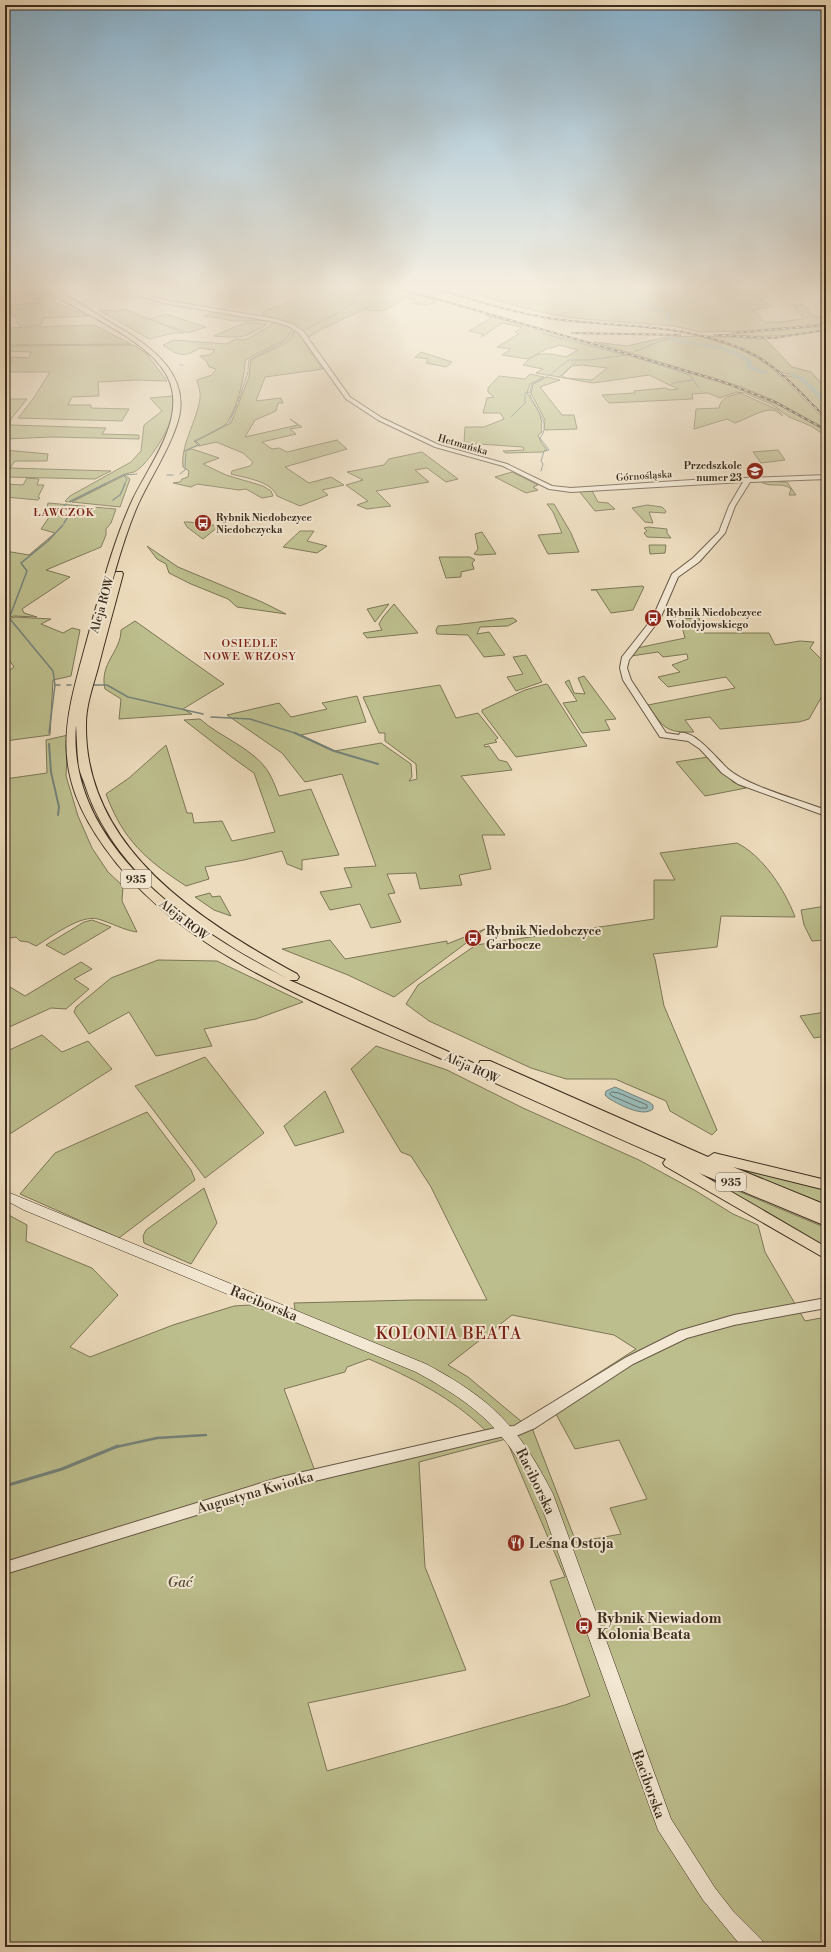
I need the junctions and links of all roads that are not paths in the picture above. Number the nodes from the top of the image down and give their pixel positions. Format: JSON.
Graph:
{"nodes":[{"id":1,"x":172,"y":380,"type":"edge"},
{"id":2,"x":179,"y":380,"type":"edge"},
{"id":3,"x":335,"y":380,"type":"edge"},
{"id":4,"x":185,"y":400,"type":"dead end"},
{"id":5,"x":182,"y":423,"type":"dead end"},
{"id":6,"x":826,"y":478,"type":"edge"},
{"id":7,"x":748,"y":480,"type":"junction"},
{"id":8,"x":558,"y":490,"type":"joint"},
{"id":9,"x":136,"y":510,"type":"junction"},
{"id":10,"x":826,"y":813,"type":"edge"},
{"id":11,"x":637,"y":1142,"type":"junction"},
{"id":12,"x":664,"y":1144,"type":"junction"},
{"id":13,"x":826,"y":1185,"type":"edge"},
{"id":14,"x":5,"y":1195,"type":"edge"},
{"id":15,"x":826,"y":1211,"type":"edge"},
{"id":16,"x":826,"y":1222,"type":"edge"},
{"id":17,"x":826,"y":1254,"type":"edge"},
{"id":18,"x":822,"y":1302,"type":"edge"},
{"id":19,"x":508,"y":1432,"type":"junction"},
{"id":20,"x":5,"y":1568,"type":"edge"},
{"id":21,"x":756,"y":1947,"type":"edge"}],
"edges":[{"from":1,"to":9,"type":"main road","name":"Aleja ROW","number":"935"},
{"from":2,"to":4,"type":"main road"},
{"from":3,"to":8,"type":"street","name":"Hetmańska"},
{"from":5,"to":9,"type":"main road","name":"Aleja ROW","number":"935"},
{"from":6,"to":7,"type":"street","name":"Górnośląska"},
{"from":7,"to":8,"type":"street","name":"Górnośląska"},
{"from":7,"to":10,"type":"street"},
{"from":9,"to":11,"type":"main road","name":"Aleja ROW","number":"935"},
{"from":9,"to":12,"type":"main road","name":"Aleja ROW","number":"935"},
{"from":11,"to":16,"type":"main road","name":"Aleja ROW","number":"935"},
{"from":11,"to":17,"type":"main road"},
{"from":12,"to":13,"type":"main road"},
{"from":12,"to":15,"type":"main road","name":"Aleja ROW","number":"935"},
{"from":14,"to":19,"type":"main road","name":"Raciborska"},
{"from":18,"to":19,"type":"street","name":"Augustyna Kwiotka"},
{"from":19,"to":20,"type":"street","name":"Augustyna Kwiotka"},
{"from":19,"to":21,"type":"main road","name":"Raciborska"}]}
